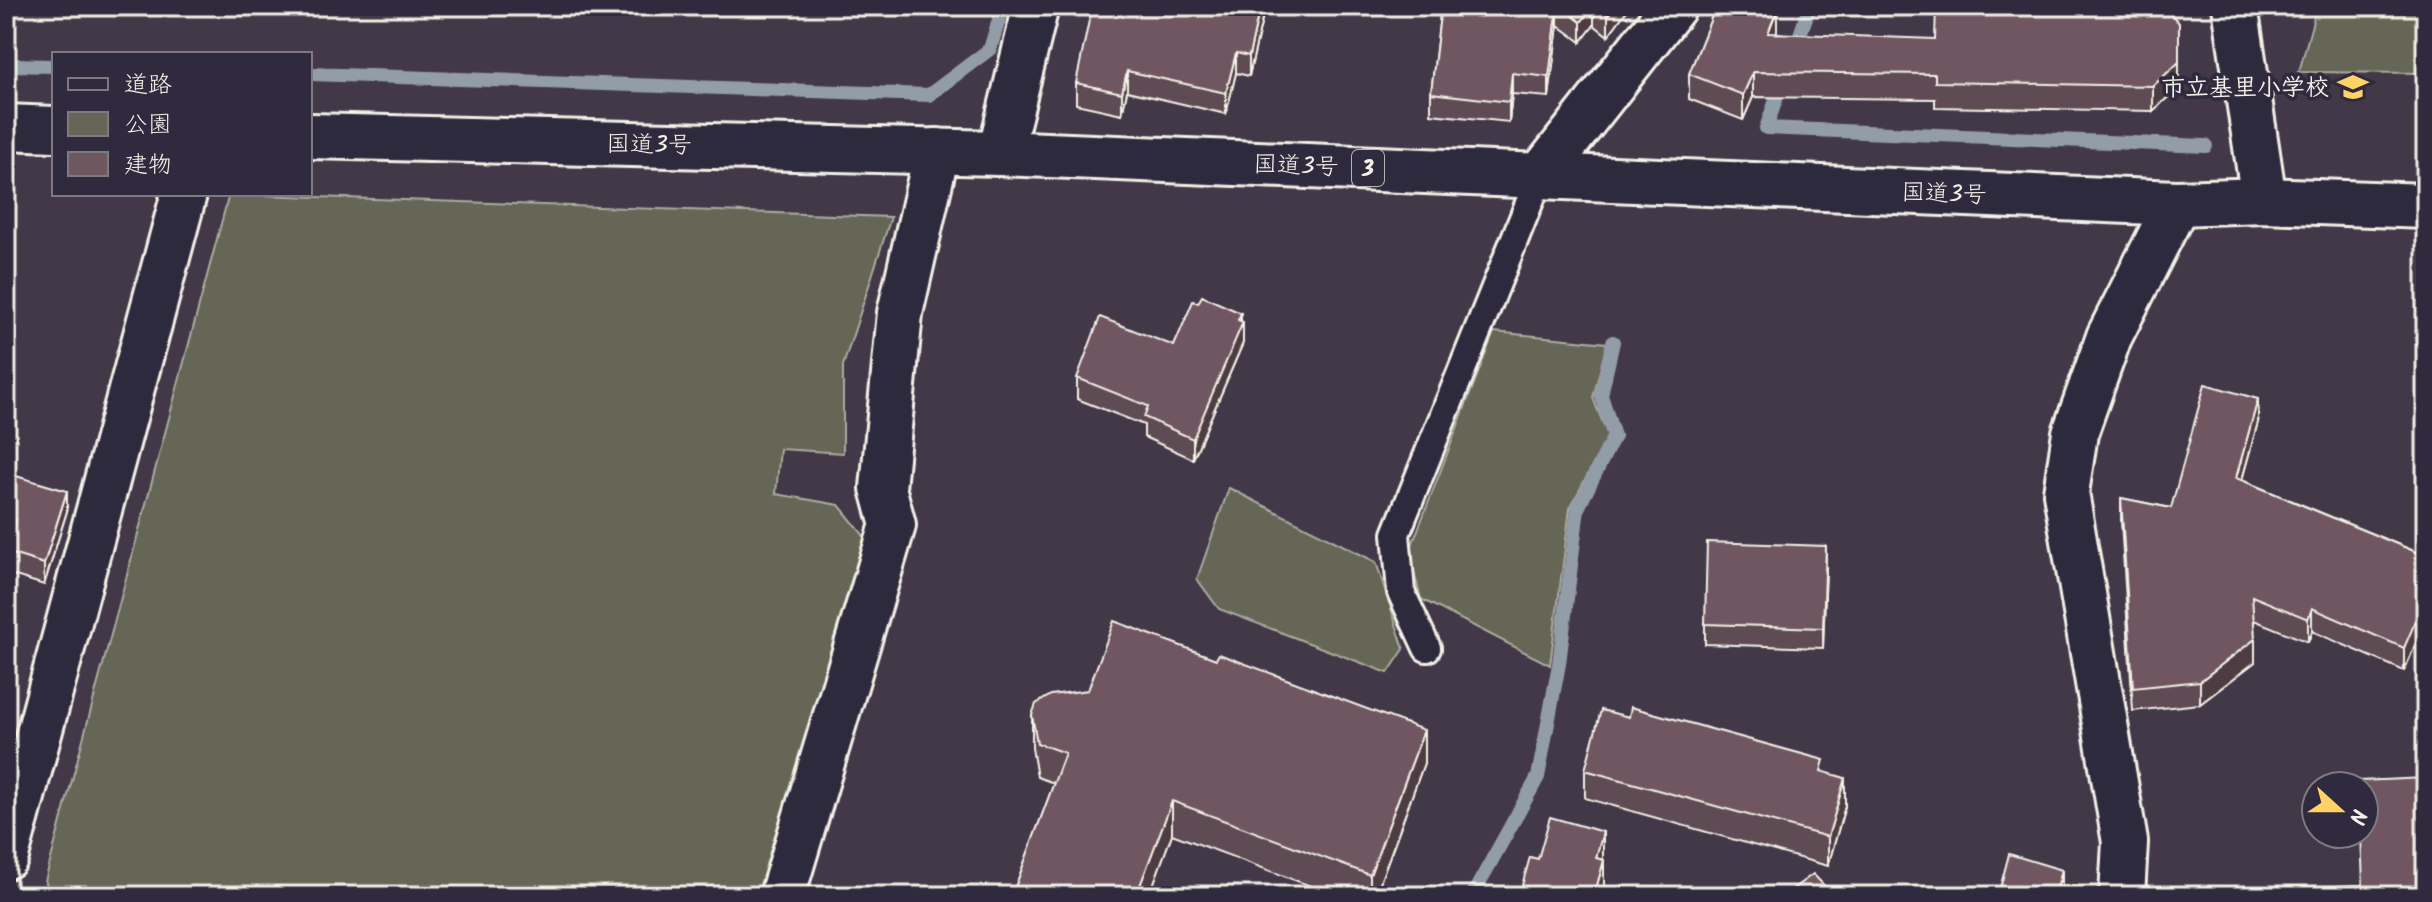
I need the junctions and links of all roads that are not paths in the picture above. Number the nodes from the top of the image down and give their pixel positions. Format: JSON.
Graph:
{"nodes":[{"id":1,"x":1036,"y":6,"type":"edge"},
{"id":2,"x":1674,"y":6,"type":"edge"},
{"id":3,"x":2235,"y":6,"type":"edge"},
{"id":4,"x":6,"y":127,"type":"edge"},
{"id":5,"x":52,"y":129,"type":"edge"},
{"id":6,"x":312,"y":136,"type":"edge"},
{"id":7,"x":937,"y":151,"type":"junction"},
{"id":8,"x":1000,"y":153,"type":"junction"},
{"id":9,"x":1540,"y":176,"type":"junction"},
{"id":10,"x":183,"y":196,"type":"edge"},
{"id":11,"x":2264,"y":200,"type":"junction"},
{"id":12,"x":2177,"y":203,"type":"junction"},
{"id":13,"x":2426,"y":206,"type":"edge"},
{"id":14,"x":1427,"y":648,"type":"dead end"},
{"id":15,"x":6,"y":856,"type":"edge"},
{"id":16,"x":782,"y":896,"type":"edge"},
{"id":17,"x":2122,"y":896,"type":"edge"}],
"edges":[{"from":1,"to":8,"type":"main road"},
{"from":2,"to":9,"type":"main road"},
{"from":3,"to":11,"type":"main road"},
{"from":4,"to":5,"type":"main road"},
{"from":6,"to":7,"type":"main road","name":"国道3号","number":"3"},
{"from":7,"to":8,"type":"main road","name":"国道3号","number":"3"},
{"from":7,"to":16,"type":"main road"},
{"from":8,"to":9,"type":"main road","name":"国道3号","number":"3"},
{"from":9,"to":12,"type":"main road","name":"国道3号","number":"3"},
{"from":9,"to":14,"type":"lane"},
{"from":10,"to":15,"type":"main road"},
{"from":11,"to":12,"type":"main road","name":"国道3号","number":"3"},
{"from":11,"to":13,"type":"main road","name":"国道3号","number":"3"},
{"from":12,"to":17,"type":"main road"}]}
